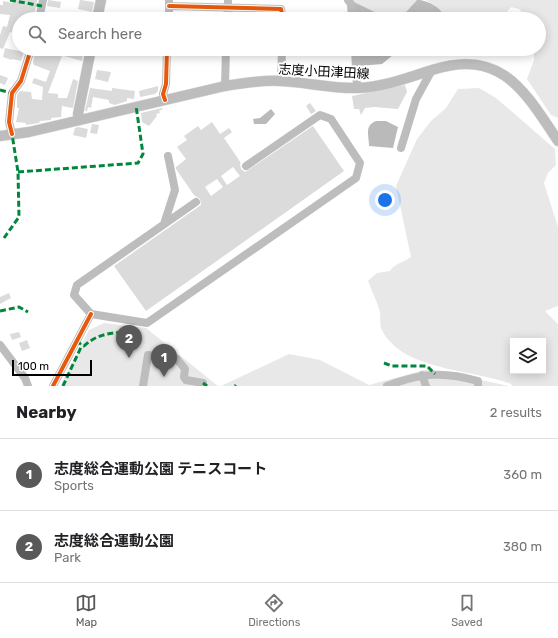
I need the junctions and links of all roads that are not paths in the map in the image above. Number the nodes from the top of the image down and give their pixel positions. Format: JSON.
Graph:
{"nodes":[{"id":1,"x":44,"y":0,"type":"edge"},
{"id":2,"x":101,"y":0,"type":"edge"},
{"id":3,"x":348,"y":0,"type":"edge"},
{"id":4,"x":169,"y":3,"type":"edge"},
{"id":5,"x":228,"y":4,"type":"edge"},
{"id":6,"x":41,"y":12,"type":"edge"},
{"id":7,"x":98,"y":12,"type":"edge"},
{"id":8,"x":283,"y":12,"type":"edge"},
{"id":9,"x":352,"y":12,"type":"edge"},
{"id":10,"x":29,"y":56,"type":"edge"},
{"id":11,"x":90,"y":56,"type":"edge"},
{"id":12,"x":167,"y":56,"type":"edge"},
{"id":13,"x":226,"y":56,"type":"edge"},
{"id":14,"x":282,"y":56,"type":"edge"},
{"id":15,"x":355,"y":56,"type":"edge"},
{"id":16,"x":432,"y":70,"type":"junction"},
{"id":17,"x":281,"y":81,"type":"junction"},
{"id":18,"x":225,"y":86,"type":"junction"},
{"id":19,"x":357,"y":88,"type":"junction"},
{"id":20,"x":165,"y":100,"type":"junction"},
{"id":21,"x":79,"y":120,"type":"junction"},
{"id":22,"x":12,"y":134,"type":"junction"},
{"id":23,"x":0,"y":136,"type":"edge"},
{"id":24,"x":558,"y":141,"type":"edge"},
{"id":25,"x":401,"y":148,"type":"dead end"},
{"id":26,"x":168,"y":156,"type":"dead end"},
{"id":27,"x":246,"y":166,"type":"dead end"},
{"id":28,"x":196,"y":202,"type":"dead end"},
{"id":29,"x":164,"y":224,"type":"junction"},
{"id":30,"x":91,"y":314,"type":"junction"},
{"id":31,"x":0,"y":344,"type":"edge"},
{"id":32,"x":422,"y":375,"type":"junction"},
{"id":33,"x":203,"y":383,"type":"dead end"},
{"id":34,"x":28,"y":386,"type":"edge"},
{"id":35,"x":53,"y":386,"type":"edge"},
{"id":36,"x":144,"y":386,"type":"edge"},
{"id":37,"x":387,"y":386,"type":"edge"},
{"id":38,"x":426,"y":386,"type":"edge"},
{"id":39,"x":478,"y":386,"type":"edge"}],
"edges":[{"from":1,"to":6,"type":"street"},
{"from":2,"to":7,"type":"main road"},
{"from":3,"to":9,"type":"street"},
{"from":4,"to":5,"type":"street"},
{"from":5,"to":8,"type":"street"},
{"from":10,"to":22,"type":"street"},
{"from":11,"to":21,"type":"main road"},
{"from":12,"to":20,"type":"street"},
{"from":13,"to":18,"type":"street"},
{"from":14,"to":17,"type":"street"},
{"from":15,"to":19,"type":"street"},
{"from":16,"to":19,"type":"main road","name":"志度小田津田線"},
{"from":16,"to":24,"type":"main road","name":"志度小田津田線"},
{"from":16,"to":25,"type":"street"},
{"from":17,"to":18,"type":"main road","name":"志度小田津田線"},
{"from":17,"to":19,"type":"main road","name":"志度小田津田線"},
{"from":18,"to":20,"type":"main road","name":"志度小田津田線"},
{"from":20,"to":21,"type":"main road","name":"志度小田津田線"},
{"from":21,"to":22,"type":"main road","name":"志度小田津田線"},
{"from":22,"to":23,"type":"main road","name":"志度小田津田線"},
{"from":26,"to":29,"type":"street"},
{"from":27,"to":30,"type":"street"},
{"from":28,"to":29,"type":"street"},
{"from":29,"to":30,"type":"street"},
{"from":30,"to":35,"type":"street"},
{"from":31,"to":34,"type":"street"},
{"from":32,"to":37,"type":"street"},
{"from":32,"to":38,"type":"street"},
{"from":32,"to":39,"type":"street"},
{"from":33,"to":36,"type":"street"}]}
